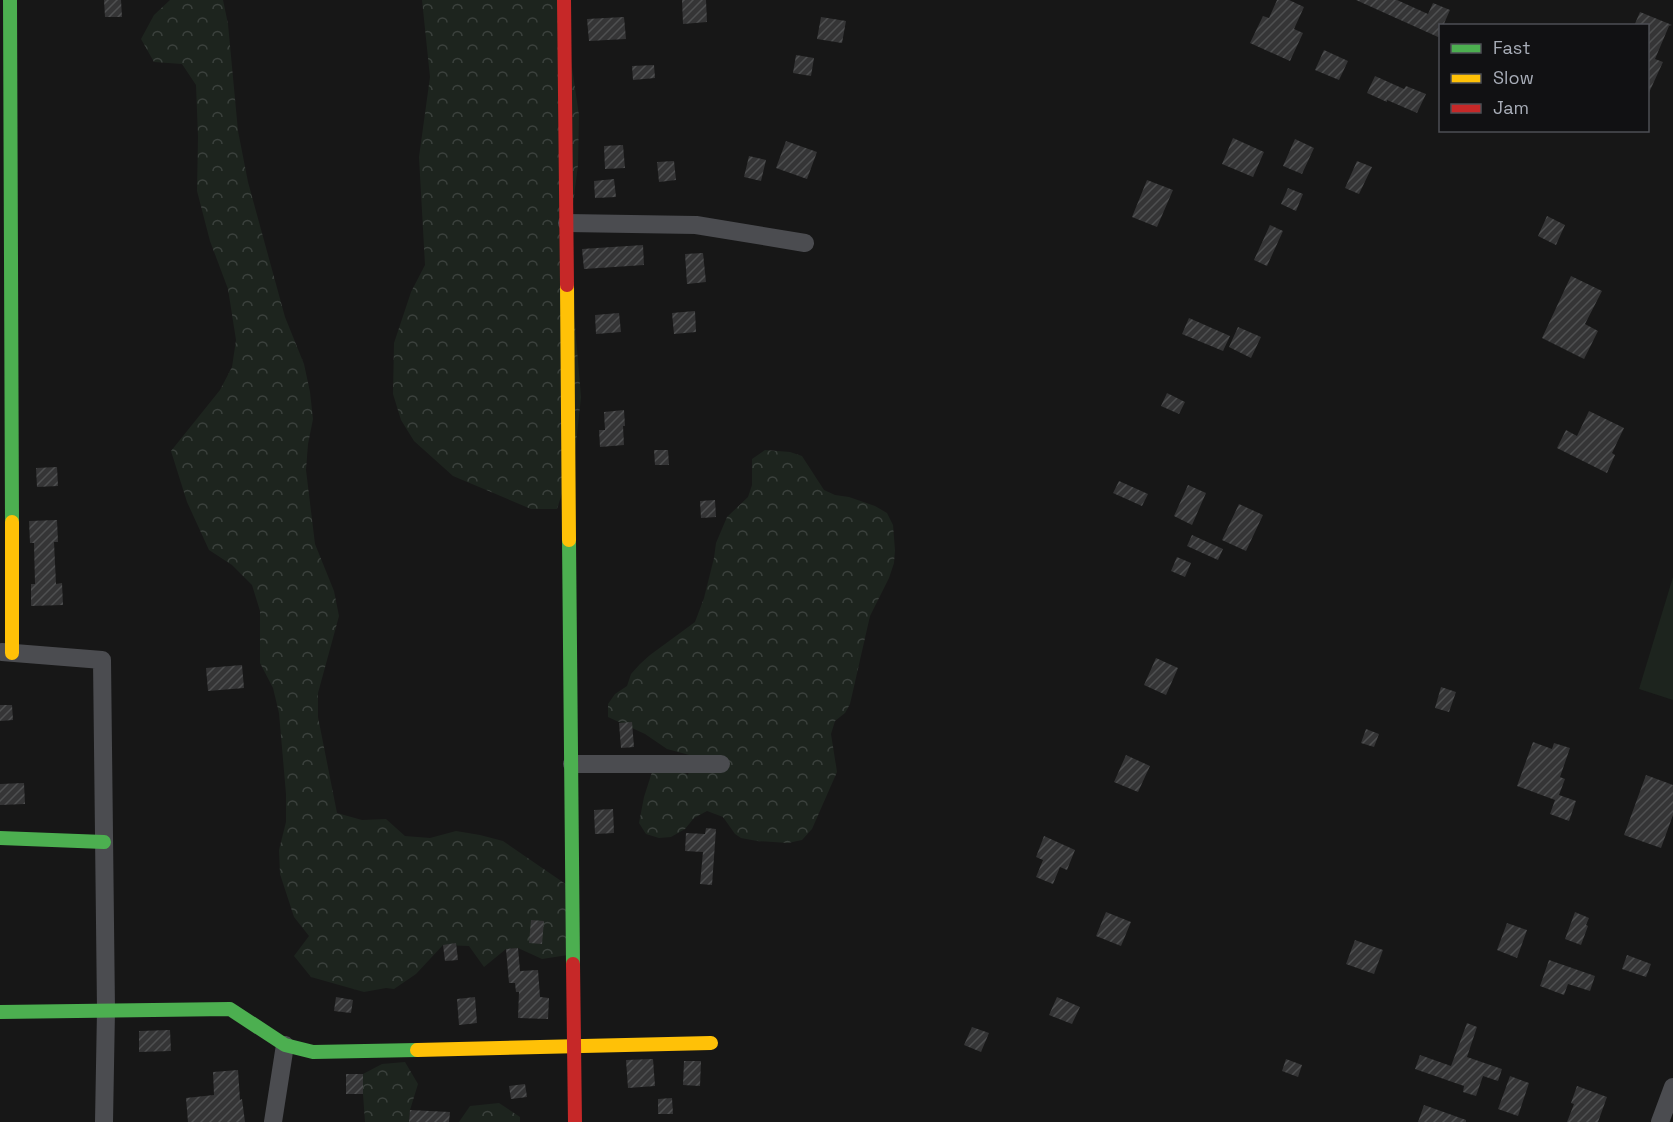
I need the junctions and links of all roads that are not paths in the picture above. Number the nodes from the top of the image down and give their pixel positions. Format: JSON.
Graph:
{"nodes":[{"id":1,"x":10,"y":0,"type":"edge"},
{"id":2,"x":564,"y":0,"type":"edge"},
{"id":3,"x":5,"y":100,"type":"edge"},
{"id":4,"x":567,"y":223,"type":"junction"},
{"id":5,"x":805,"y":243,"type":"dead end"},
{"id":6,"x":6,"y":653,"type":"edge"},
{"id":7,"x":572,"y":764,"type":"junction"},
{"id":8,"x":721,"y":764,"type":"dead end"},
{"id":9,"x":0,"y":838,"type":"edge"},
{"id":10,"x":104,"y":842,"type":"junction"},
{"id":11,"x":106,"y":1010,"type":"junction"},
{"id":12,"x":0,"y":1012,"type":"edge"},
{"id":13,"x":711,"y":1043,"type":"dead end"},
{"id":14,"x":285,"y":1045,"type":"junction"},
{"id":15,"x":575,"y":1046,"type":"junction"},
{"id":16,"x":1673,"y":1087,"type":"edge"},
{"id":17,"x":104,"y":1122,"type":"edge"},
{"id":18,"x":273,"y":1122,"type":"edge"},
{"id":19,"x":575,"y":1122,"type":"edge"},
{"id":20,"x":1660,"y":1122,"type":"edge"}],
"edges":[{"from":1,"to":3,"type":"street"},
{"from":2,"to":4,"type":"street"},
{"from":3,"to":6,"type":"street"},
{"from":4,"to":5,"type":"street"},
{"from":4,"to":7,"type":"street"},
{"from":6,"to":10,"type":"street"},
{"from":7,"to":8,"type":"street"},
{"from":7,"to":15,"type":"street"},
{"from":9,"to":10,"type":"street"},
{"from":10,"to":11,"type":"street"},
{"from":11,"to":12,"type":"street"},
{"from":11,"to":14,"type":"street"},
{"from":11,"to":17,"type":"street"},
{"from":13,"to":15,"type":"street"},
{"from":14,"to":15,"type":"street"},
{"from":14,"to":18,"type":"street"},
{"from":15,"to":19,"type":"street"},
{"from":16,"to":20,"type":"street"}]}
